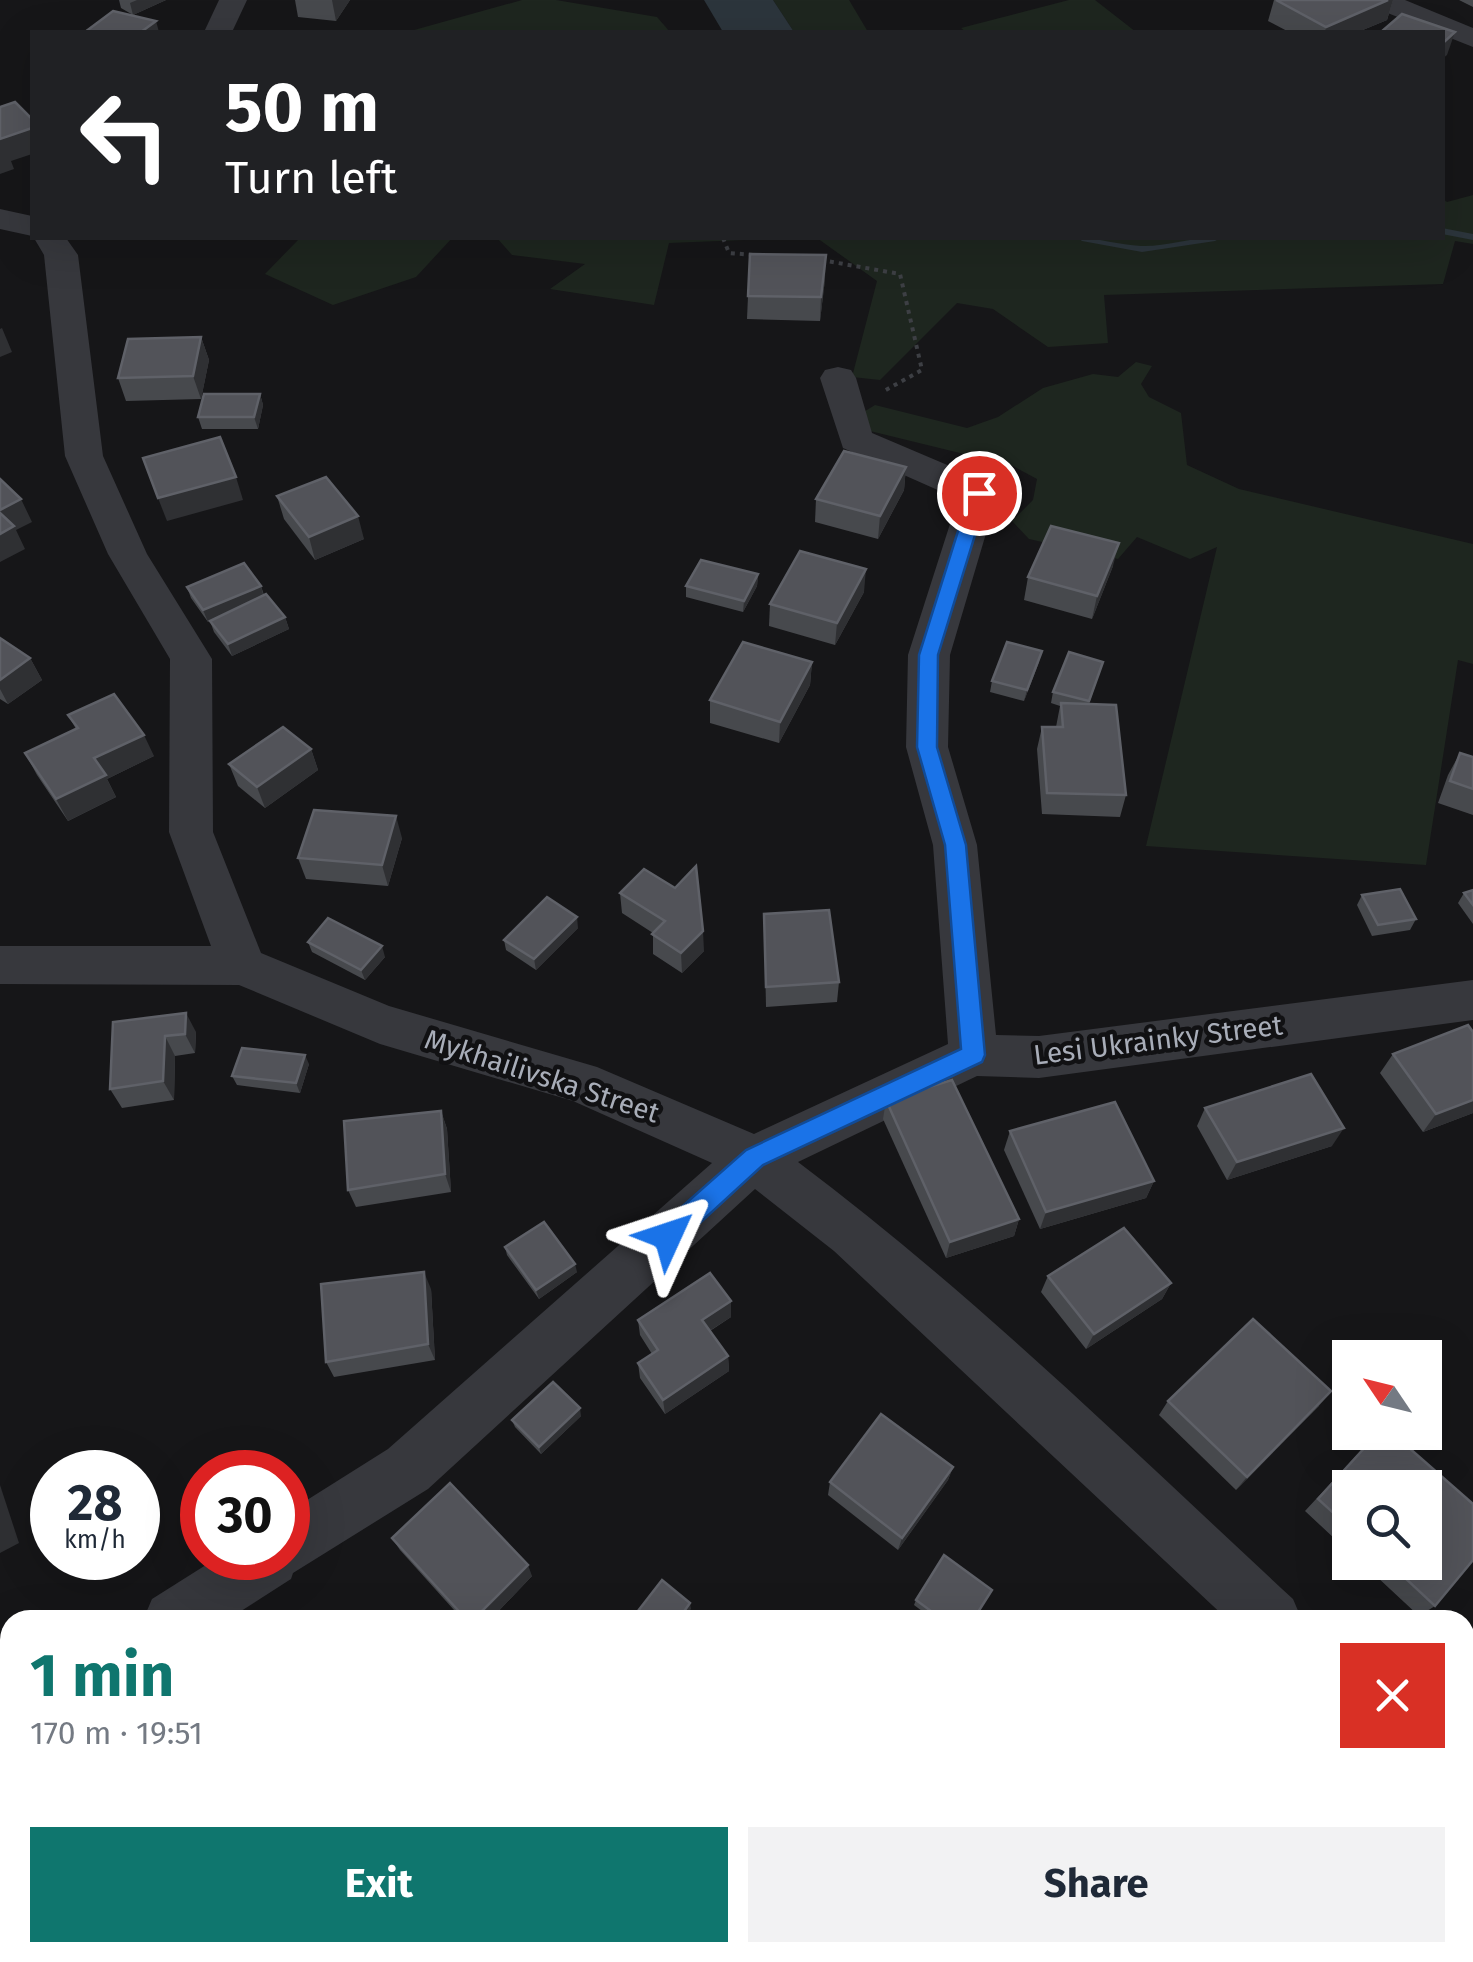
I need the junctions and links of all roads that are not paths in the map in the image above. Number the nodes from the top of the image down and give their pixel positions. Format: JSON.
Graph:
{"nodes":[{"id":1,"x":232,"y":0,"type":"edge"},
{"id":2,"x":1380,"y":0,"type":"edge"},
{"id":3,"x":219,"y":30,"type":"edge"},
{"id":4,"x":1473,"y":38,"type":"edge"},
{"id":5,"x":0,"y":219,"type":"edge"},
{"id":6,"x":30,"y":226,"type":"edge"},
{"id":7,"x":51,"y":240,"type":"edge"},
{"id":8,"x":843,"y":395,"type":"road end"},
{"id":9,"x":0,"y":965,"type":"edge"},
{"id":10,"x":242,"y":966,"type":"junction"},
{"id":11,"x":1473,"y":1000,"type":"edge"},
{"id":12,"x":973,"y":1055,"type":"junction"},
{"id":13,"x":754,"y":1158,"type":"junction"},
{"id":14,"x":310,"y":1532,"type":"edge"},
{"id":15,"x":236,"y":1580,"type":"edge"},
{"id":16,"x":189,"y":1610,"type":"edge"},
{"id":17,"x":1261,"y":1610,"type":"edge"}],
"edges":[{"from":1,"to":3,"type":"street"},
{"from":2,"to":4,"type":"street"},
{"from":5,"to":6,"type":"street"},
{"from":7,"to":10,"type":"street"},
{"from":8,"to":12,"type":"street"},
{"from":9,"to":10,"type":"street","name":"Mykhailivska Street"},
{"from":10,"to":13,"type":"street","name":"Mykhailivska Street"},
{"from":11,"to":12,"type":"street","name":"Lesi Ukrainky Street"},
{"from":12,"to":13,"type":"street","name":"Lesi Ukrainky Street"},
{"from":13,"to":14,"type":"street","name":"Lesi Ukrainky Street"},
{"from":13,"to":17,"type":"street","name":"Mykhailivska Street"},
{"from":15,"to":16,"type":"street"}]}
